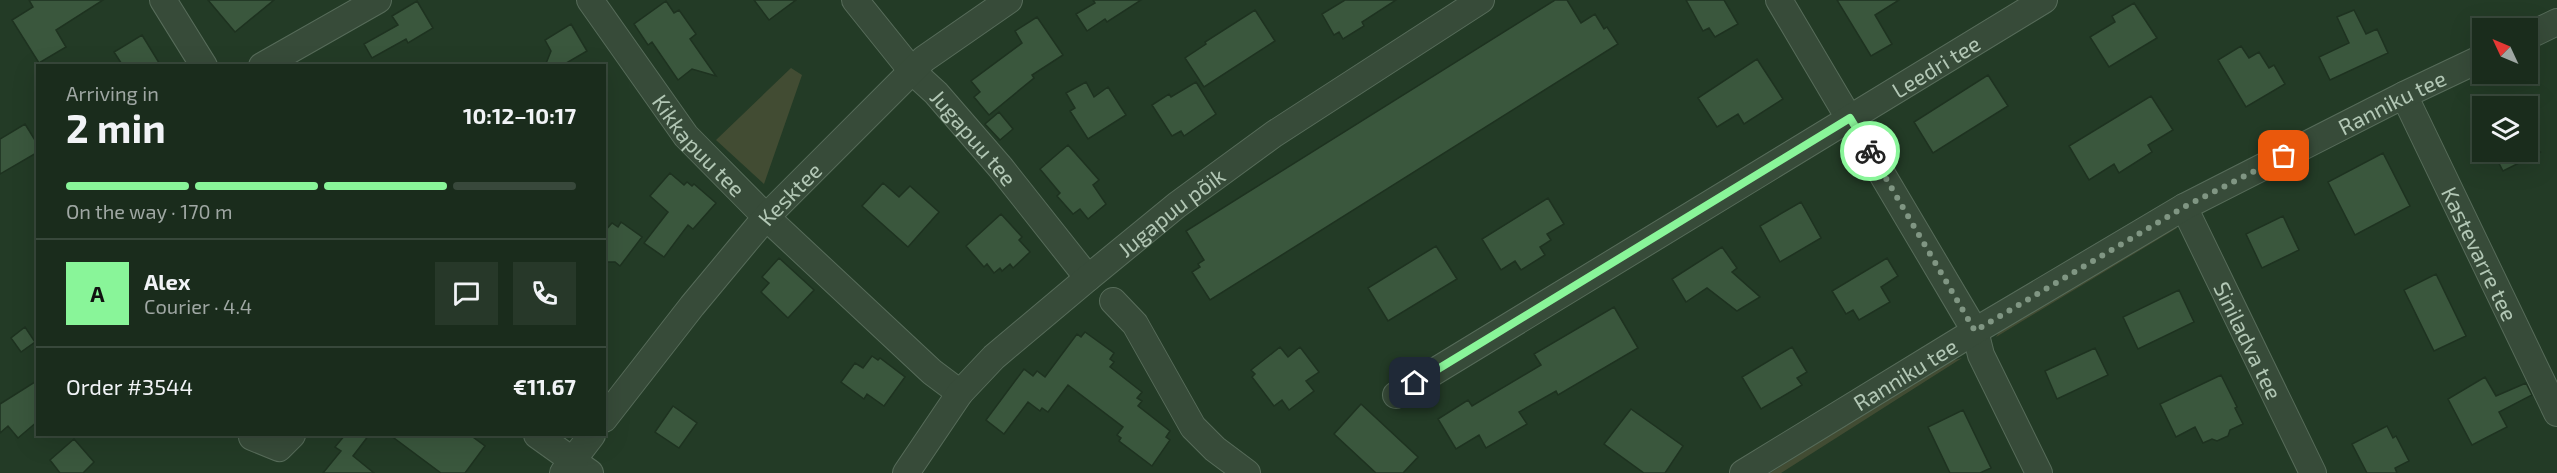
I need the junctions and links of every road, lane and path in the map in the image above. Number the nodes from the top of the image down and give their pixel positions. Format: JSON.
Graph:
{"nodes":[{"id":1,"x":163,"y":0,"type":"edge"},
{"id":2,"x":378,"y":0,"type":"edge"},
{"id":3,"x":590,"y":0,"type":"edge"},
{"id":4,"x":855,"y":0,"type":"edge"},
{"id":5,"x":1009,"y":0,"type":"edge"},
{"id":6,"x":1481,"y":0,"type":"edge"},
{"id":7,"x":1779,"y":0,"type":"edge"},
{"id":8,"x":2044,"y":0,"type":"edge"},
{"id":9,"x":2557,"y":22,"type":"edge"},
{"id":10,"x":2538,"y":31,"type":"edge"},
{"id":11,"x":2472,"y":63,"type":"edge"},
{"id":12,"x":203,"y":64,"type":"edge"},
{"id":13,"x":266,"y":64,"type":"edge"},
{"id":14,"x":912,"y":71,"type":"junction"},
{"id":15,"x":2404,"y":95,"type":"junction"},
{"id":16,"x":1850,"y":118,"type":"junction"},
{"id":17,"x":2184,"y":207,"type":"junction"},
{"id":18,"x":766,"y":217,"type":"junction"},
{"id":19,"x":1088,"y":278,"type":"junction"},
{"id":20,"x":1113,"y":301,"type":"dead end"},
{"id":21,"x":1975,"y":331,"type":"junction"},
{"id":22,"x":960,"y":393,"type":"junction"},
{"id":23,"x":1396,"y":395,"type":"dead end"},
{"id":24,"x":2557,"y":413,"type":"edge"},
{"id":25,"x":606,"y":416,"type":"edge"},
{"id":26,"x":252,"y":436,"type":"dead end"},
{"id":27,"x":291,"y":436,"type":"edge"},
{"id":28,"x":538,"y":436,"type":"edge"},
{"id":29,"x":592,"y":436,"type":"edge"},
{"id":30,"x":575,"y":469,"type":"edge"},
{"id":31,"x":906,"y":473,"type":"edge"},
{"id":32,"x":1247,"y":473,"type":"edge"},
{"id":33,"x":1743,"y":473,"type":"edge"},
{"id":34,"x":2039,"y":473,"type":"edge"},
{"id":35,"x":2313,"y":473,"type":"edge"}],
"edges":[{"from":1,"to":12,"type":"street"},
{"from":2,"to":13,"type":"street"},
{"from":3,"to":18,"type":"street","name":"Kikkapuu tee"},
{"from":4,"to":14,"type":"street","name":"Jugapuu tee"},
{"from":5,"to":14,"type":"street","name":"Kesktee"},
{"from":6,"to":19,"type":"street","name":"Jugapuu põik"},
{"from":7,"to":16,"type":"street"},
{"from":8,"to":16,"type":"street","name":"Leedri tee"},
{"from":9,"to":10,"type":"street"},
{"from":11,"to":15,"type":"street","name":"Ranniku tee"},
{"from":14,"to":18,"type":"street","name":"Kesktee"},
{"from":14,"to":19,"type":"street","name":"Jugapuu tee"},
{"from":15,"to":17,"type":"street","name":"Ranniku tee"},
{"from":15,"to":24,"type":"street","name":"Kastevarre tee"},
{"from":16,"to":21,"type":"street"},
{"from":16,"to":23,"type":"street","name":"Leedri tee"},
{"from":17,"to":21,"type":"street","name":"Ranniku tee"},
{"from":17,"to":35,"type":"street","name":"Siniladva tee"},
{"from":18,"to":22,"type":"street","name":"Kikkapuu tee"},
{"from":18,"to":25,"type":"street","name":"Kesktee"},
{"from":19,"to":22,"type":"street","name":"Jugapuu põik"},
{"from":20,"to":32,"type":"street"},
{"from":21,"to":33,"type":"street","name":"Ranniku tee"},
{"from":21,"to":34,"type":"street"},
{"from":22,"to":31,"type":"street","name":"Jugapuu põik"},
{"from":26,"to":27,"type":"street"},
{"from":28,"to":30,"type":"street"},
{"from":29,"to":30,"type":"street"}]}
